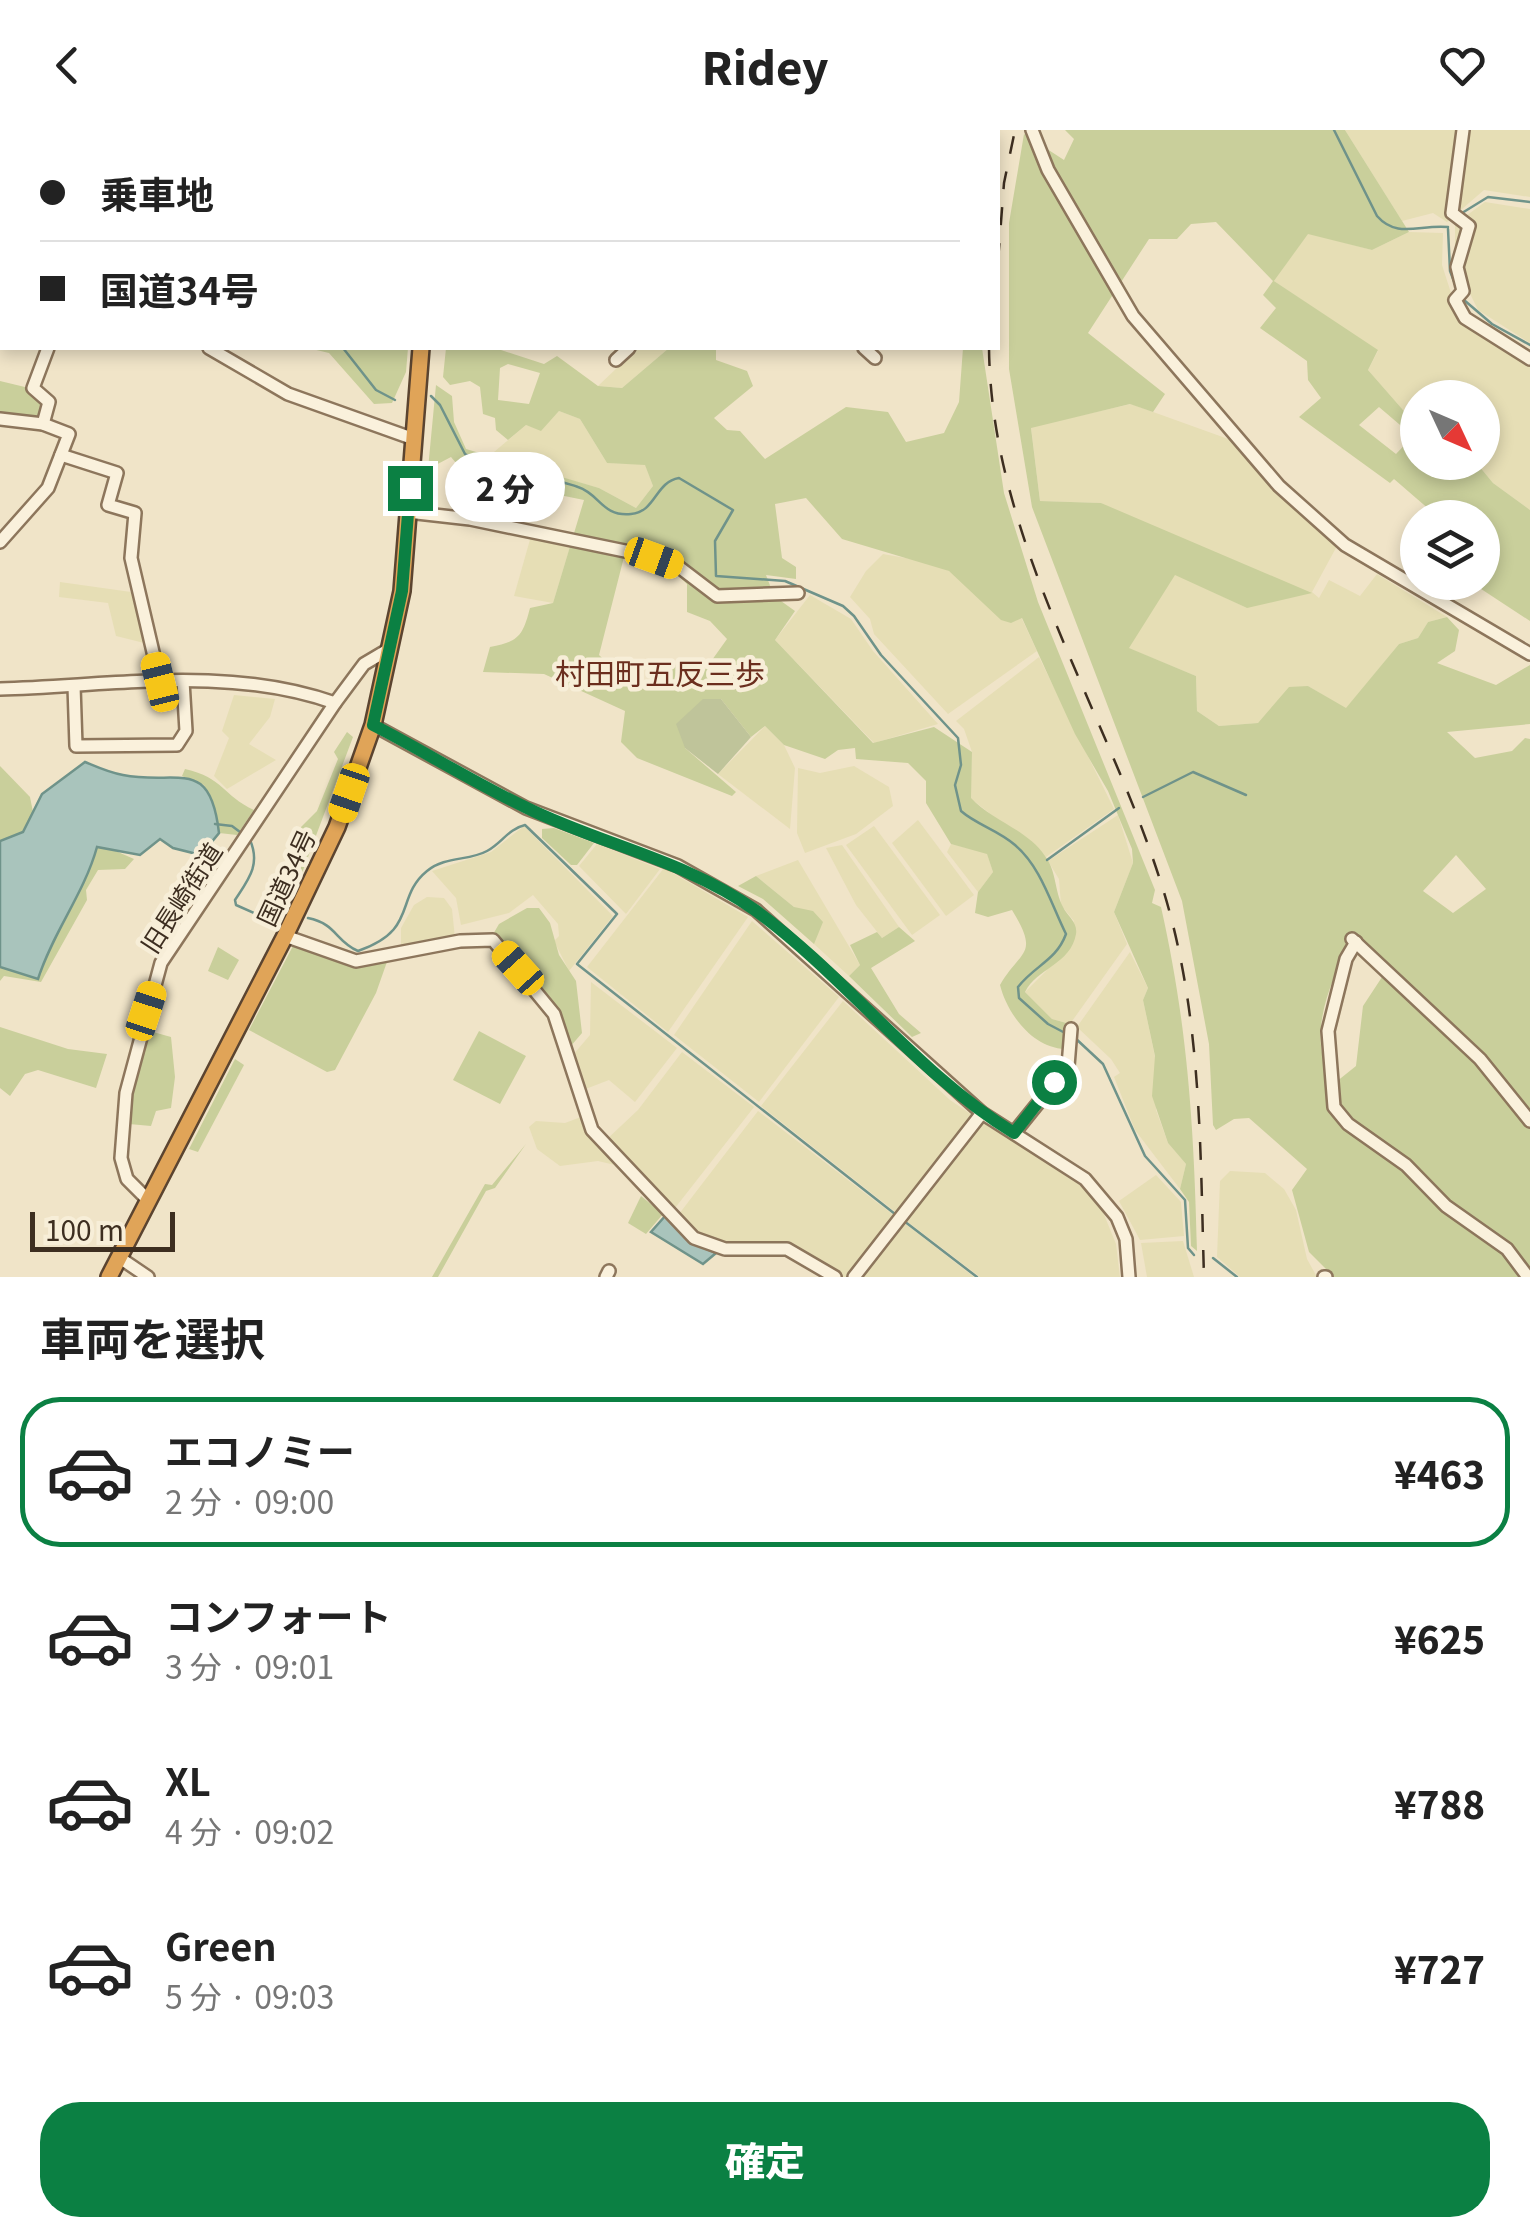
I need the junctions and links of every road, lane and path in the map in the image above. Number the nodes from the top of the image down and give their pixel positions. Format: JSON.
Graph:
{"nodes":[{"id":1,"x":1032,"y":130,"type":"edge"},
{"id":2,"x":1464,"y":130,"type":"edge"},
{"id":3,"x":47,"y":350,"type":"edge"},
{"id":4,"x":211,"y":350,"type":"edge"},
{"id":5,"x":421,"y":350,"type":"edge"},
{"id":6,"x":627,"y":350,"type":"edge"},
{"id":7,"x":866,"y":350,"type":"edge"},
{"id":8,"x":874,"y":358,"type":"dead end"},
{"id":9,"x":1530,"y":359,"type":"edge"},
{"id":10,"x":616,"y":360,"type":"dead end"},
{"id":11,"x":0,"y":419,"type":"edge"},
{"id":12,"x":43,"y":424,"type":"junction"},
{"id":13,"x":414,"y":439,"type":"junction"},
{"id":14,"x":61,"y":455,"type":"junction"},
{"id":15,"x":408,"y":512,"type":"junction"},
{"id":16,"x":0,"y":542,"type":"edge"},
{"id":17,"x":798,"y":593,"type":"dead end"},
{"id":18,"x":391,"y":648,"type":"junction"},
{"id":19,"x":1530,"y":654,"type":"edge"},
{"id":20,"x":183,"y":681,"type":"junction"},
{"id":21,"x":160,"y":682,"type":"junction"},
{"id":22,"x":74,"y":686,"type":"junction"},
{"id":23,"x":0,"y":689,"type":"edge"},
{"id":24,"x":335,"y":703,"type":"junction"},
{"id":25,"x":373,"y":725,"type":"junction"},
{"id":26,"x":286,"y":936,"type":"junction"},
{"id":27,"x":1071,"y":1035,"type":"dead end"},
{"id":28,"x":982,"y":1113,"type":"junction"},
{"id":29,"x":1530,"y":1121,"type":"edge"},
{"id":30,"x":1014,"y":1133,"type":"junction"},
{"id":31,"x":149,"y":1201,"type":"junction"},
{"id":32,"x":120,"y":1258,"type":"junction"},
{"id":33,"x":109,"y":1277,"type":"edge"},
{"id":34,"x":148,"y":1277,"type":"edge"},
{"id":35,"x":836,"y":1277,"type":"edge"},
{"id":36,"x":854,"y":1277,"type":"edge"},
{"id":37,"x":1130,"y":1277,"type":"edge"},
{"id":38,"x":1528,"y":1277,"type":"edge"}],
"edges":[{"from":1,"to":19,"type":"street"},
{"from":2,"to":9,"type":"street"},
{"from":3,"to":12,"type":"street"},
{"from":4,"to":13,"type":"street"},
{"from":5,"to":13,"type":"highway","name":"国道34号"},
{"from":6,"to":10,"type":"street"},
{"from":7,"to":8,"type":"street"},
{"from":11,"to":12,"type":"street"},
{"from":12,"to":14,"type":"street"},
{"from":13,"to":15,"type":"highway","name":"国道34号"},
{"from":14,"to":16,"type":"street"},
{"from":14,"to":21,"type":"street"},
{"from":15,"to":17,"type":"street"},
{"from":15,"to":18,"type":"highway","name":"国道34号"},
{"from":18,"to":24,"type":"street","name":"旧長崎街道"},
{"from":18,"to":25,"type":"highway","name":"国道34号"},
{"from":20,"to":21,"type":"street"},
{"from":20,"to":22,"type":"street"},
{"from":20,"to":24,"type":"street"},
{"from":21,"to":22,"type":"street"},
{"from":22,"to":23,"type":"street"},
{"from":24,"to":31,"type":"street","name":"旧長崎街道"},
{"from":25,"to":26,"type":"highway","name":"国道34号"},
{"from":25,"to":28,"type":"street"},
{"from":26,"to":31,"type":"highway","name":"国道34号"},
{"from":26,"to":35,"type":"street"},
{"from":27,"to":30,"type":"street"},
{"from":28,"to":30,"type":"street"},
{"from":28,"to":36,"type":"street"},
{"from":29,"to":38,"type":"street"},
{"from":30,"to":37,"type":"street"},
{"from":31,"to":32,"type":"highway","name":"国道34号"},
{"from":32,"to":33,"type":"highway","name":"国道34号"},
{"from":32,"to":34,"type":"street"}]}
